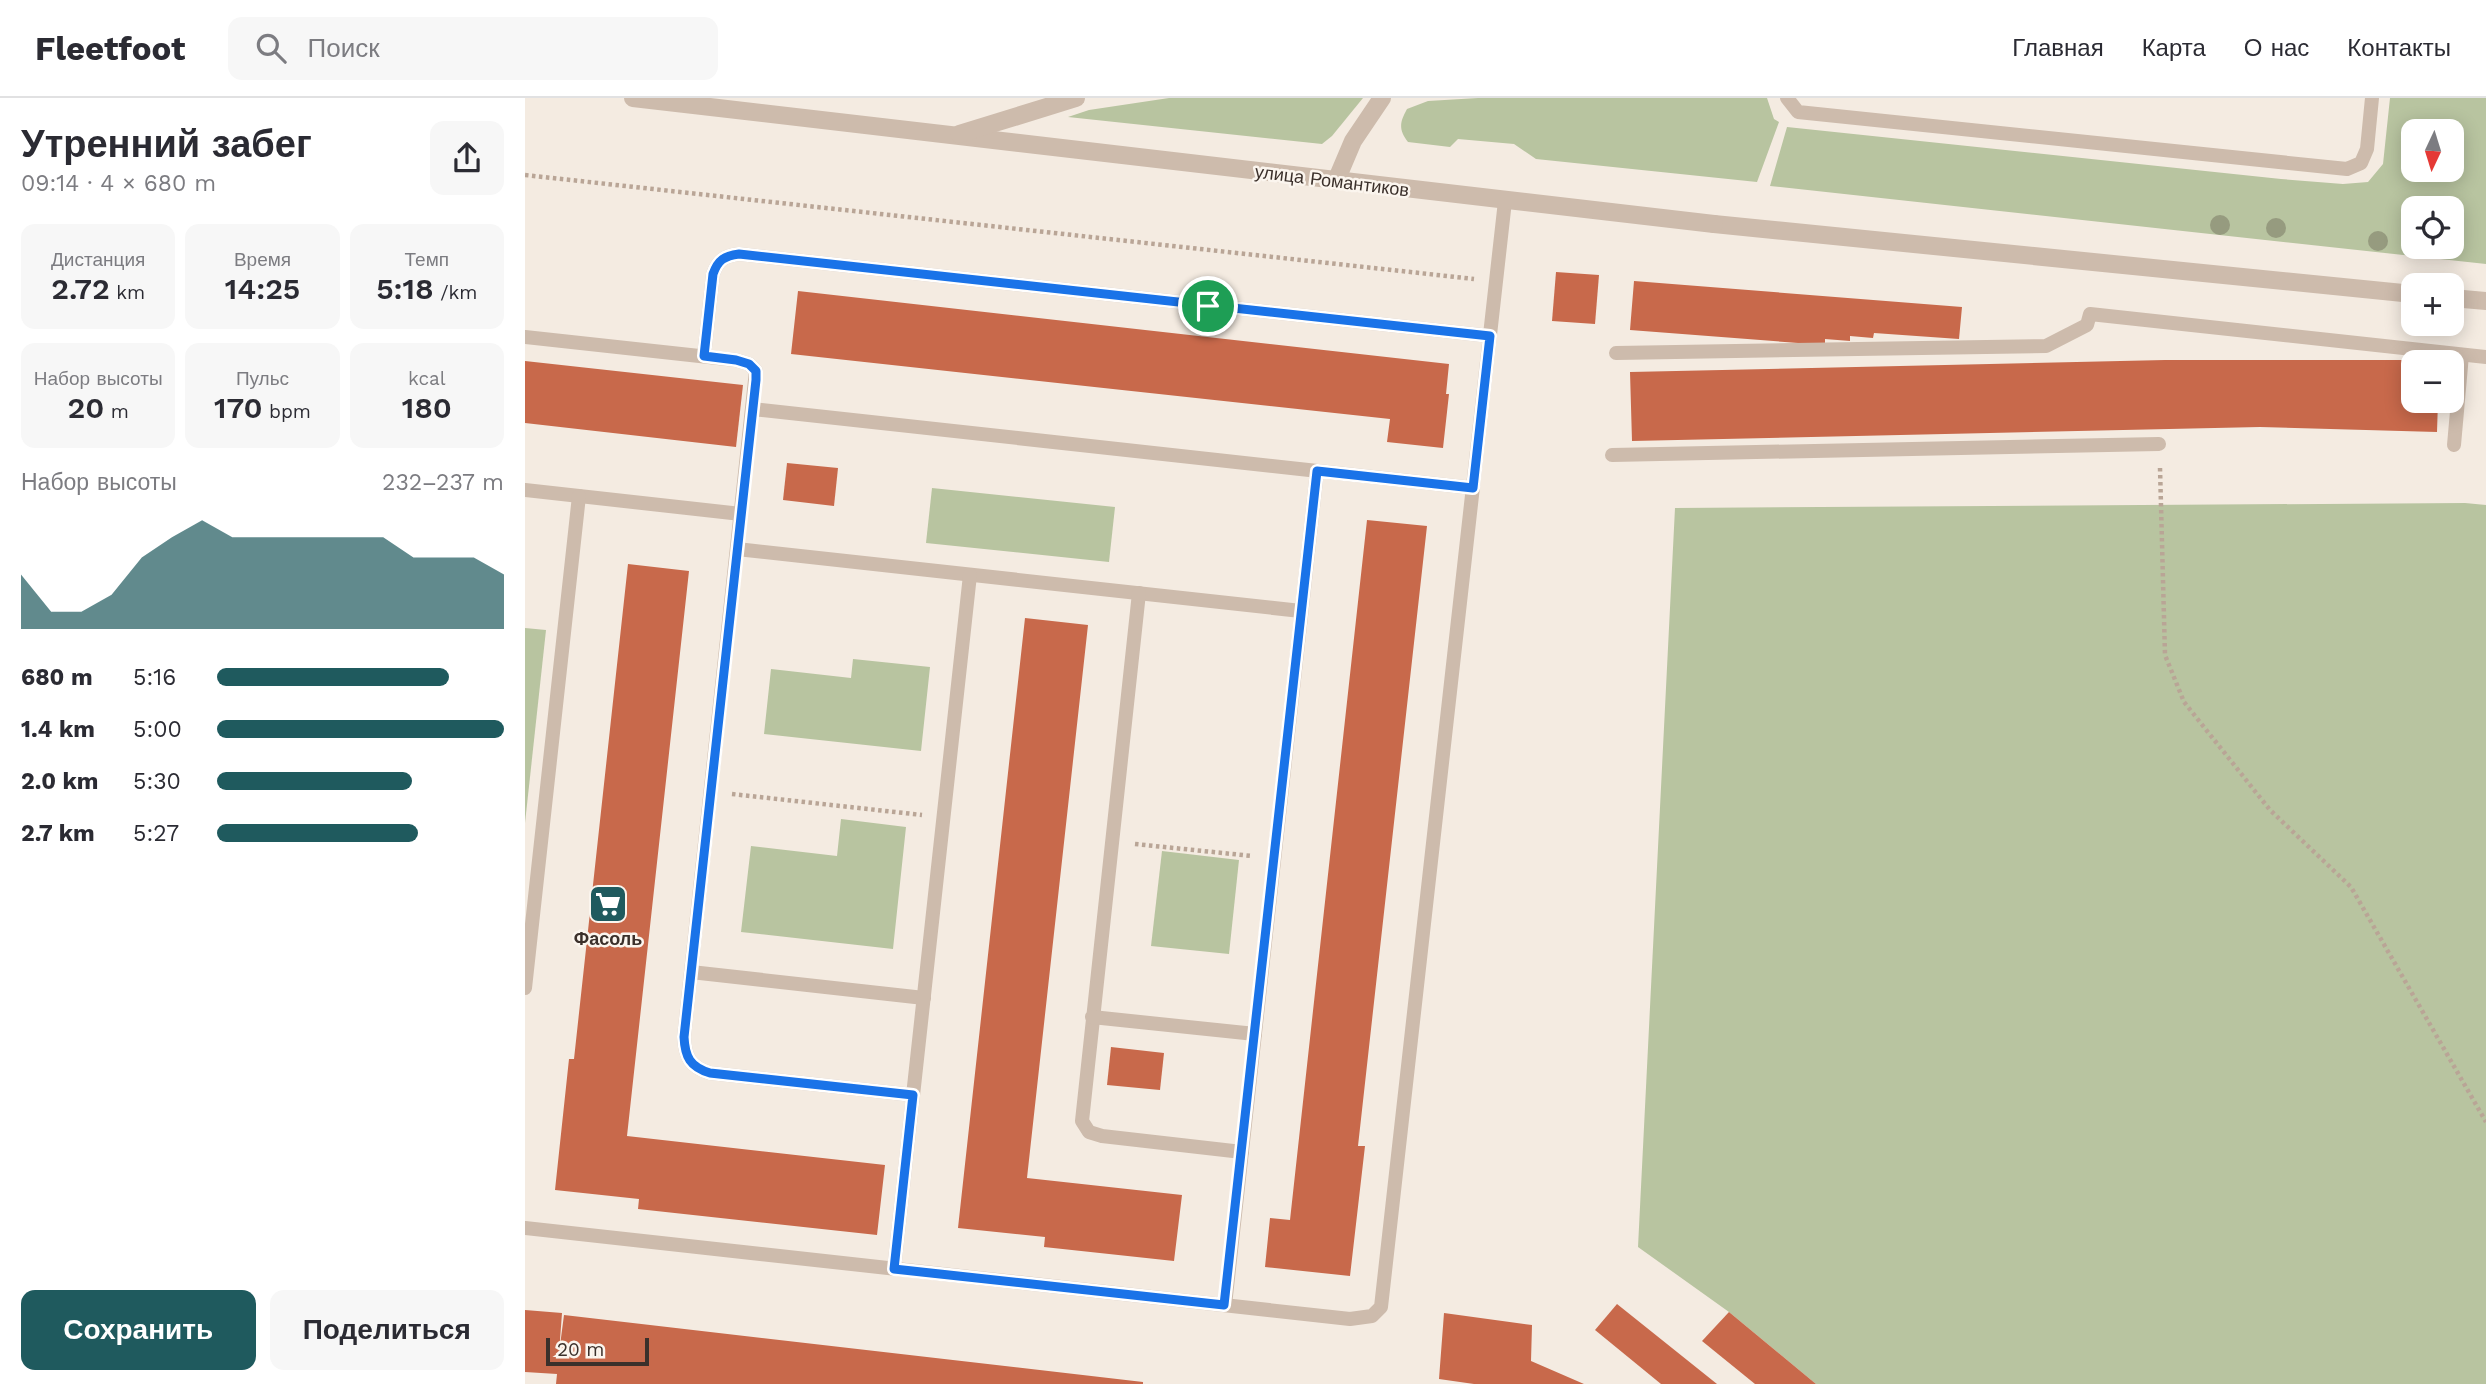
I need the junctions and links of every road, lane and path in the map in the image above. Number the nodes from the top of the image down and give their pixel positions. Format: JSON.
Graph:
{"nodes":[{"id":1,"x":633,"y":98,"type":"edge"},
{"id":2,"x":1076,"y":98,"type":"edge"},
{"id":3,"x":1382,"y":98,"type":"edge"},
{"id":4,"x":1787,"y":98,"type":"edge"},
{"id":5,"x":2372,"y":98,"type":"edge"},
{"id":6,"x":951,"y":136,"type":"junction"},
{"id":7,"x":525,"y":175,"type":"edge"},
{"id":8,"x":1336,"y":181,"type":"junction"},
{"id":9,"x":1505,"y":201,"type":"junction"},
{"id":10,"x":1496,"y":281,"type":"junction"},
{"id":11,"x":2401,"y":293,"type":"edge"},
{"id":12,"x":2464,"y":299,"type":"edge"},
{"id":13,"x":2486,"y":301,"type":"edge"},
{"id":14,"x":1490,"y":336,"type":"junction"},
{"id":15,"x":525,"y":337,"type":"edge"},
{"id":16,"x":2417,"y":350,"type":"edge"},
{"id":17,"x":1616,"y":353,"type":"dead end"},
{"id":18,"x":2464,"y":355,"type":"edge"},
{"id":19,"x":704,"y":356,"type":"junction"},
{"id":20,"x":2486,"y":357,"type":"edge"},
{"id":21,"x":753,"y":409,"type":"junction"},
{"id":22,"x":2456,"y":413,"type":"edge"},
{"id":23,"x":2159,"y":444,"type":"joint"},
{"id":24,"x":2453,"y":445,"type":"dead end"},
{"id":25,"x":1612,"y":455,"type":"dead end"},
{"id":26,"x":1317,"y":471,"type":"junction"},
{"id":27,"x":1473,"y":488,"type":"junction"},
{"id":28,"x":525,"y":490,"type":"edge"},
{"id":29,"x":579,"y":496,"type":"junction"},
{"id":30,"x":741,"y":514,"type":"junction"},
{"id":31,"x":737,"y":549,"type":"junction"},
{"id":32,"x":970,"y":575,"type":"junction"},
{"id":33,"x":1139,"y":593,"type":"junction"},
{"id":34,"x":1301,"y":611,"type":"junction"},
{"id":35,"x":711,"y":792,"type":"junction"},
{"id":36,"x":944,"y":817,"type":"junction"},
{"id":37,"x":1112,"y":841,"type":"junction"},
{"id":38,"x":1274,"y":859,"type":"junction"},
{"id":39,"x":528,"y":936,"type":"edge"},
{"id":40,"x":691,"y":972,"type":"junction"},
{"id":41,"x":525,"y":988,"type":"edge"},
{"id":42,"x":924,"y":998,"type":"junction"},
{"id":43,"x":1092,"y":1017,"type":"junction"},
{"id":44,"x":1255,"y":1034,"type":"junction"},
{"id":45,"x":913,"y":1095,"type":"junction"},
{"id":46,"x":2486,"y":1122,"type":"edge"},
{"id":47,"x":1242,"y":1152,"type":"junction"},
{"id":48,"x":525,"y":1228,"type":"edge"},
{"id":49,"x":894,"y":1269,"type":"junction"},
{"id":50,"x":1224,"y":1305,"type":"junction"}],
"edges":[{"from":1,"to":6,"type":"street","name":"улица Романтиков"},
{"from":2,"to":6,"type":"street","name":"улица Романтиков"},
{"from":3,"to":8,"type":"street"},
{"from":4,"to":5,"type":"lane"},
{"from":6,"to":8,"type":"street","name":"улица Романтиков"},
{"from":7,"to":10,"type":"path"},
{"from":8,"to":9,"type":"street","name":"улица Романтиков"},
{"from":9,"to":10,"type":"lane"},
{"from":9,"to":11,"type":"street","name":"улица Романтиков"},
{"from":10,"to":14,"type":"lane"},
{"from":12,"to":13,"type":"street"},
{"from":14,"to":19,"type":"lane"},
{"from":14,"to":27,"type":"lane"},
{"from":15,"to":19,"type":"lane"},
{"from":16,"to":17,"type":"lane"},
{"from":18,"to":20,"type":"lane"},
{"from":19,"to":21,"type":"lane"},
{"from":21,"to":26,"type":"lane"},
{"from":21,"to":30,"type":"lane"},
{"from":22,"to":24,"type":"lane"},
{"from":23,"to":25,"type":"lane"},
{"from":23,"to":46,"type":"path"},
{"from":26,"to":27,"type":"lane"},
{"from":26,"to":34,"type":"lane"},
{"from":27,"to":50,"type":"lane"},
{"from":28,"to":29,"type":"lane"},
{"from":29,"to":30,"type":"lane"},
{"from":29,"to":39,"type":"lane"},
{"from":30,"to":31,"type":"lane"},
{"from":31,"to":32,"type":"lane"},
{"from":31,"to":35,"type":"lane"},
{"from":32,"to":33,"type":"lane"},
{"from":32,"to":36,"type":"lane"},
{"from":33,"to":34,"type":"lane"},
{"from":33,"to":37,"type":"lane"},
{"from":34,"to":38,"type":"lane"},
{"from":35,"to":36,"type":"path"},
{"from":35,"to":40,"type":"lane"},
{"from":36,"to":42,"type":"lane"},
{"from":37,"to":38,"type":"path"},
{"from":37,"to":43,"type":"lane"},
{"from":38,"to":44,"type":"lane"},
{"from":39,"to":41,"type":"lane"},
{"from":40,"to":42,"type":"lane"},
{"from":40,"to":45,"type":"lane"},
{"from":42,"to":45,"type":"lane"},
{"from":43,"to":44,"type":"lane"},
{"from":43,"to":47,"type":"lane"},
{"from":44,"to":47,"type":"lane"},
{"from":45,"to":49,"type":"lane"},
{"from":47,"to":50,"type":"lane"},
{"from":48,"to":49,"type":"lane"},
{"from":49,"to":50,"type":"lane"}]}
